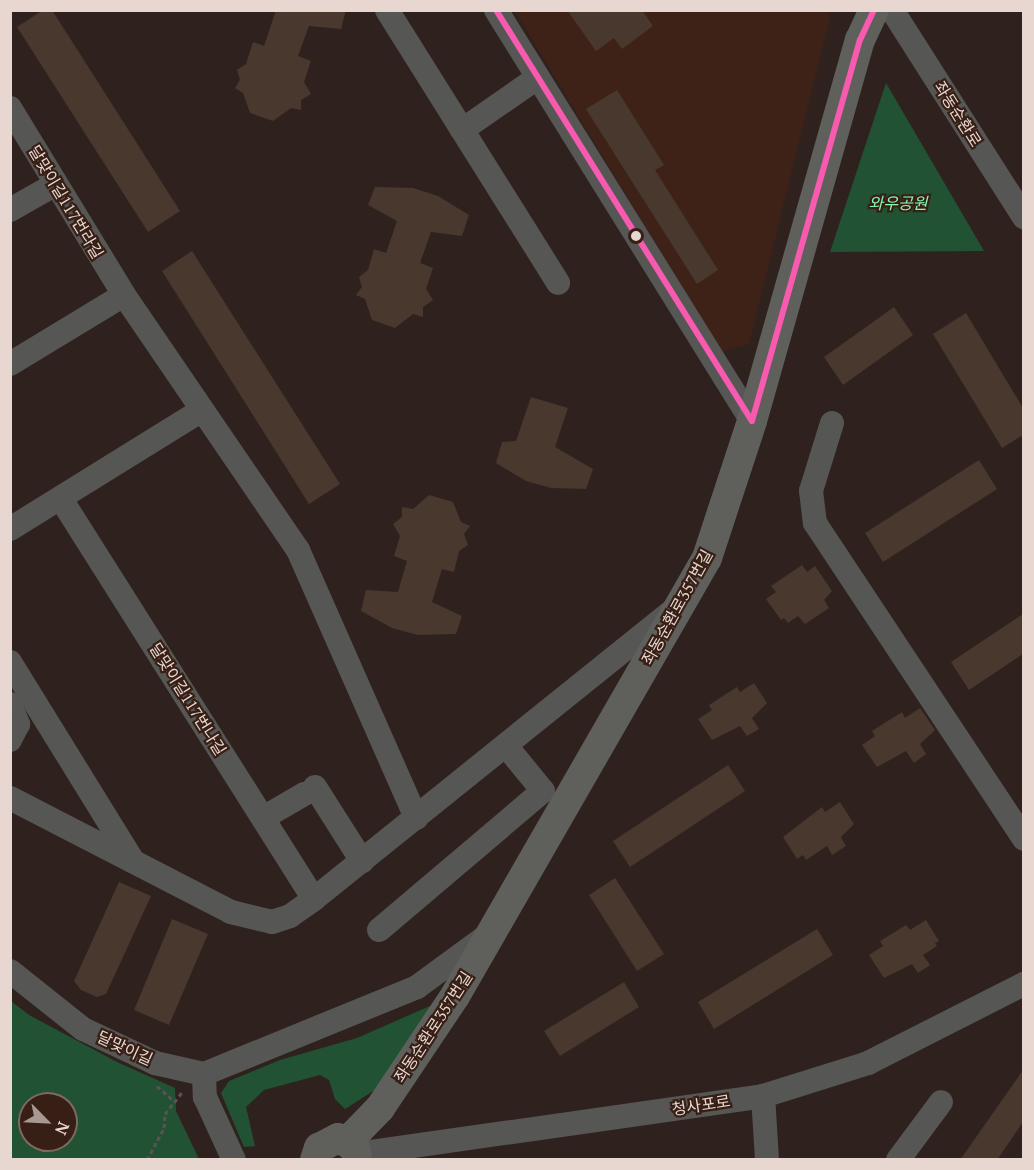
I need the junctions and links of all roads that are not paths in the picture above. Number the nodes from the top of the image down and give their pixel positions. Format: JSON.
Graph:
{"nodes":[{"id":1,"x":387,"y":10,"type":"edge"},
{"id":2,"x":496,"y":10,"type":"edge"},
{"id":3,"x":874,"y":10,"type":"edge"},
{"id":4,"x":892,"y":10,"type":"edge"},
{"id":5,"x":537,"y":78,"type":"junction"},
{"id":6,"x":10,"y":108,"type":"edge"},
{"id":7,"x":462,"y":130,"type":"junction"},
{"id":8,"x":54,"y":185,"type":"junction"},
{"id":9,"x":10,"y":210,"type":"edge"},
{"id":10,"x":1023,"y":217,"type":"edge"},
{"id":11,"x":558,"y":283,"type":"dead end"},
{"id":12,"x":124,"y":295,"type":"junction"},
{"id":13,"x":10,"y":364,"type":"edge"},
{"id":14,"x":200,"y":411,"type":"junction"},
{"id":15,"x":752,"y":421,"type":"junction"},
{"id":16,"x":832,"y":423,"type":"dead end"},
{"id":17,"x":61,"y":499,"type":"junction"},
{"id":18,"x":14,"y":519,"type":"edge"},
{"id":19,"x":679,"y":605,"type":"junction"},
{"id":20,"x":10,"y":662,"type":"edge"},
{"id":21,"x":10,"y":704,"type":"edge"},
{"id":22,"x":10,"y":740,"type":"edge"},
{"id":23,"x":507,"y":747,"type":"junction"},
{"id":24,"x":10,"y":798,"type":"edge"},
{"id":25,"x":263,"y":818,"type":"junction"},
{"id":26,"x":416,"y":818,"type":"junction"},
{"id":27,"x":1023,"y":839,"type":"edge"},
{"id":28,"x":133,"y":861,"type":"junction"},
{"id":29,"x":362,"y":861,"type":"junction"},
{"id":30,"x":314,"y":898,"type":"junction"},
{"id":31,"x":379,"y":930,"type":"dead end"},
{"id":32,"x":494,"y":931,"type":"junction"},
{"id":33,"x":10,"y":971,"type":"edge"},
{"id":34,"x":1023,"y":984,"type":"edge"},
{"id":35,"x":197,"y":1087,"type":"junction"},
{"id":36,"x":762,"y":1096,"type":"junction"},
{"id":37,"x":941,"y":1102,"type":"dead end"},
{"id":38,"x":354,"y":1152,"type":"edge"},
{"id":39,"x":234,"y":1160,"type":"edge"},
{"id":40,"x":315,"y":1160,"type":"edge"},
{"id":41,"x":767,"y":1160,"type":"edge"},
{"id":42,"x":898,"y":1160,"type":"edge"}],
"edges":[{"from":1,"to":7,"type":"street"},
{"from":2,"to":5,"type":"street"},
{"from":3,"to":15,"type":"main road","name":"좌동순환로357번길"},
{"from":4,"to":10,"type":"street","name":"좌동순환로"},
{"from":5,"to":7,"type":"street"},
{"from":5,"to":15,"type":"street"},
{"from":6,"to":8,"type":"street","name":"달맞이길117번라길"},
{"from":7,"to":11,"type":"street"},
{"from":8,"to":9,"type":"street"},
{"from":8,"to":12,"type":"street","name":"달맞이길117번라길"},
{"from":12,"to":13,"type":"street"},
{"from":12,"to":14,"type":"street","name":"달맞이길117번라길"},
{"from":14,"to":17,"type":"street"},
{"from":14,"to":26,"type":"street","name":"달맞이길117번라길"},
{"from":15,"to":19,"type":"main road","name":"좌동순환로357번길"},
{"from":16,"to":27,"type":"street"},
{"from":17,"to":18,"type":"street"},
{"from":17,"to":25,"type":"street","name":"달맞이길117번나길"},
{"from":19,"to":23,"type":"street"},
{"from":19,"to":32,"type":"main road","name":"좌동순환로357번길"},
{"from":20,"to":28,"type":"street"},
{"from":21,"to":22,"type":"street"},
{"from":23,"to":26,"type":"street"},
{"from":23,"to":31,"type":"street"},
{"from":24,"to":28,"type":"street"},
{"from":25,"to":29,"type":"street"},
{"from":25,"to":30,"type":"street","name":"달맞이길117번나길"},
{"from":26,"to":29,"type":"street"},
{"from":28,"to":30,"type":"street"},
{"from":29,"to":30,"type":"street"},
{"from":32,"to":35,"type":"street"},
{"from":32,"to":38,"type":"main road","name":"좌동순환로357번길"},
{"from":33,"to":35,"type":"street","name":"달맞이길"},
{"from":34,"to":36,"type":"street","name":"청사포로"},
{"from":35,"to":39,"type":"street"},
{"from":36,"to":38,"type":"street","name":"청사포로"},
{"from":36,"to":41,"type":"street"},
{"from":37,"to":42,"type":"street"},
{"from":38,"to":40,"type":"main road"}]}
